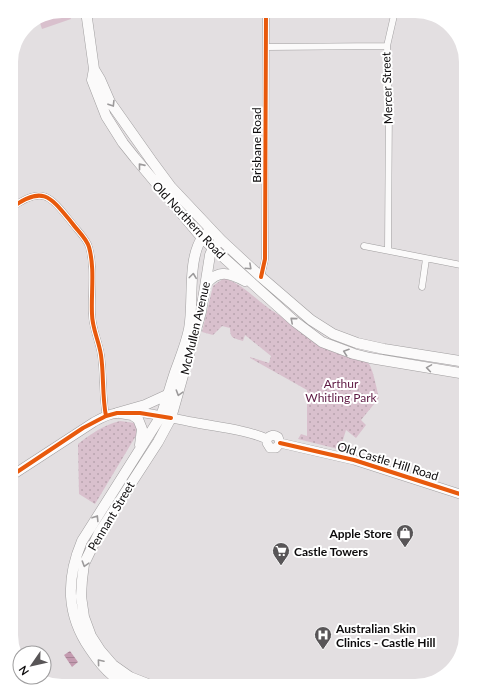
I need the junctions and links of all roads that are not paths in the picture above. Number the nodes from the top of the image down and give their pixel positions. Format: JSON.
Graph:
{"nodes":[{"id":1,"x":87,"y":18,"type":"edge"},
{"id":2,"x":266,"y":18,"type":"edge"},
{"id":3,"x":393,"y":18,"type":"edge"},
{"id":4,"x":387,"y":46,"type":"junction"},
{"id":5,"x":266,"y":47,"type":"junction"},
{"id":6,"x":94,"y":69,"type":"junction"},
{"id":7,"x":18,"y":203,"type":"edge"},
{"id":8,"x":211,"y":230,"type":"junction"},
{"id":9,"x":202,"y":238,"type":"junction"},
{"id":10,"x":221,"y":240,"type":"junction"},
{"id":11,"x":364,"y":246,"type":"dead end"},
{"id":12,"x":213,"y":248,"type":"junction"},
{"id":13,"x":388,"y":250,"type":"junction"},
{"id":14,"x":426,"y":259,"type":"junction"},
{"id":15,"x":459,"y":265,"type":"edge"},
{"id":16,"x":261,"y":278,"type":"junction"},
{"id":17,"x":206,"y":284,"type":"junction"},
{"id":18,"x":422,"y":287,"type":"dead end"},
{"id":19,"x":257,"y":288,"type":"junction"},
{"id":20,"x":393,"y":351,"type":"junction"},
{"id":21,"x":459,"y":361,"type":"edge"},
{"id":22,"x":391,"y":362,"type":"junction"},
{"id":23,"x":459,"y":373,"type":"edge"},
{"id":24,"x":169,"y":394,"type":"junction"},
{"id":25,"x":117,"y":413,"type":"junction"},
{"id":26,"x":106,"y":416,"type":"junction"},
{"id":27,"x":161,"y":416,"type":"junction"},
{"id":28,"x":172,"y":418,"type":"junction"},
{"id":29,"x":138,"y":450,"type":"junction"},
{"id":30,"x":18,"y":471,"type":"edge"},
{"id":31,"x":459,"y":494,"type":"edge"},
{"id":32,"x":119,"y":679,"type":"edge"},
{"id":33,"x":135,"y":679,"type":"edge"}],
"edges":[{"from":1,"to":6,"type":"main road","name":"Old Northern Road"},
{"from":2,"to":5,"type":"street","name":"Brisbane Road"},
{"from":3,"to":4,"type":"street"},
{"from":4,"to":5,"type":"street","name":"Mercer Street"},
{"from":4,"to":13,"type":"street","name":"Mercer Street"},
{"from":5,"to":16,"type":"street","name":"Brisbane Road"},
{"from":6,"to":8,"type":"main road","name":"Old Northern Road","one_way":true},
{"from":9,"to":6,"type":"main road","name":"Old Northern Road","one_way":true},
{"from":7,"to":26,"type":"street"},
{"from":8,"to":9,"type":"main road"},
{"from":8,"to":10,"type":"main road","name":"Old Northern Road"},
{"from":9,"to":12,"type":"main road","name":"Old Northern Road"},
{"from":24,"to":9,"type":"main road","name":"McMullen Avenue","one_way":true},
{"from":10,"to":12,"type":"main road"},
{"from":10,"to":16,"type":"main road","name":"Old Northern Road","one_way":true},
{"from":11,"to":13,"type":"street"},
{"from":12,"to":17,"type":"main road","name":"McMullen Avenue"},
{"from":12,"to":19,"type":"main road","name":"Old Northern Road"},
{"from":13,"to":14,"type":"street"},
{"from":14,"to":15,"type":"street"},
{"from":14,"to":18,"type":"street"},
{"from":16,"to":19,"type":"main road"},
{"from":16,"to":20,"type":"main road","name":"Old Northern Road"},
{"from":17,"to":19,"type":"main road"},
{"from":17,"to":28,"type":"main road","name":"McMullen Avenue","one_way":true},
{"from":22,"to":19,"type":"main road","name":"Old Northern Road","one_way":true},
{"from":20,"to":21,"type":"main road","name":"Old Northern Road"},
{"from":20,"to":22,"type":"main road"},
{"from":23,"to":22,"type":"main road","name":"Old Northern Road","one_way":true},
{"from":24,"to":25,"type":"main road"},
{"from":24,"to":27,"type":"main road","name":"McMullen Avenue"},
{"from":25,"to":26,"type":"street"},
{"from":25,"to":27,"type":"street"},
{"from":25,"to":29,"type":"main road"},
{"from":26,"to":30,"type":"street"},
{"from":27,"to":28,"type":"street"},
{"from":27,"to":29,"type":"main road","name":"Pennant Street"},
{"from":28,"to":31,"type":"street","name":"Old Castle Hill Road"},
{"from":28,"to":33,"type":"main road","name":"Pennant Street","one_way":true},
{"from":32,"to":29,"type":"main road","name":"Pennant Street","one_way":true}]}
